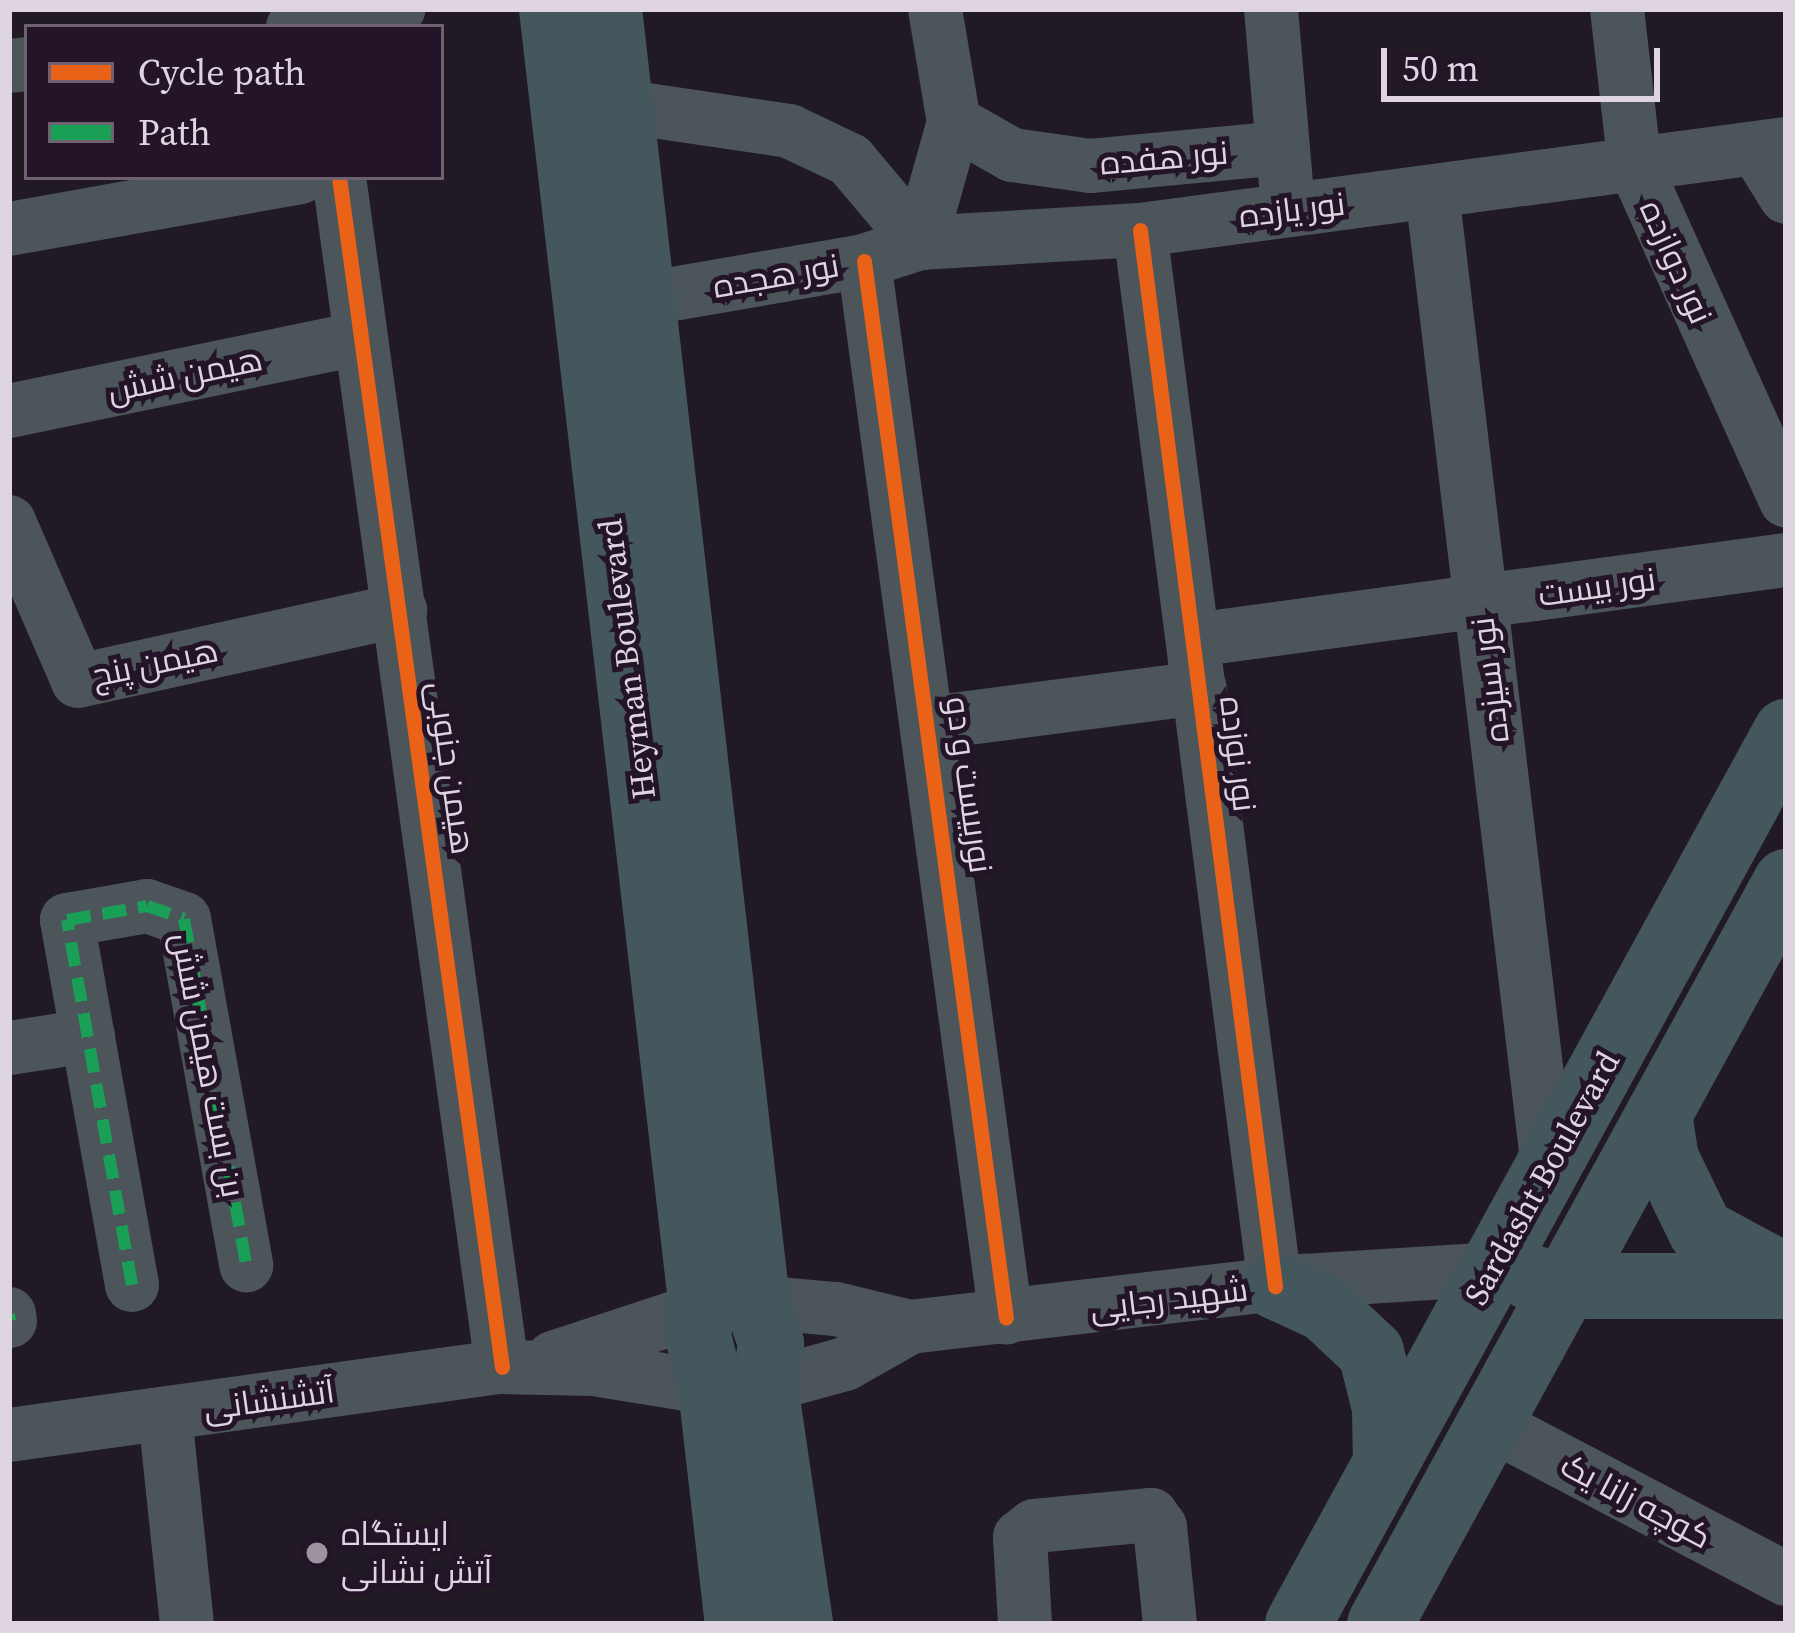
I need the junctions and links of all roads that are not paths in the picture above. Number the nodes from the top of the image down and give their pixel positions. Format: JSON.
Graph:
{"nodes":[{"id":1,"x":398,"y":9,"type":"edge"},
{"id":2,"x":552,"y":9,"type":"edge"},
{"id":3,"x":609,"y":9,"type":"edge"},
{"id":4,"x":935,"y":9,"type":"edge"},
{"id":5,"x":1271,"y":9,"type":"edge"},
{"id":6,"x":1617,"y":9,"type":"edge"},
{"id":7,"x":312,"y":22,"type":"edge"},
{"id":8,"x":620,"y":106,"type":"junction"},
{"id":9,"x":954,"y":122,"type":"junction"},
{"id":10,"x":1772,"y":147,"type":"edge"},
{"id":11,"x":1281,"y":148,"type":"junction"},
{"id":12,"x":1635,"y":166,"type":"junction"},
{"id":13,"x":283,"y":180,"type":"edge"},
{"id":14,"x":339,"y":180,"type":"edge"},
{"id":15,"x":1432,"y":192,"type":"junction"},
{"id":16,"x":1786,"y":197,"type":"edge"},
{"id":17,"x":1289,"y":210,"type":"junction"},
{"id":18,"x":9,"y":229,"type":"edge"},
{"id":19,"x":1140,"y":230,"type":"junction"},
{"id":20,"x":920,"y":243,"type":"junction"},
{"id":21,"x":864,"y":261,"type":"junction"},
{"id":22,"x":643,"y":299,"type":"junction"},
{"id":23,"x":361,"y":338,"type":"junction"},
{"id":24,"x":9,"y":411,"type":"edge"},
{"id":25,"x":1786,"y":500,"type":"edge"},
{"id":26,"x":9,"y":523,"type":"edge"},
{"id":27,"x":1786,"y":560,"type":"edge"},
{"id":28,"x":1481,"y":603,"type":"junction"},
{"id":29,"x":400,"y":610,"type":"junction"},
{"id":30,"x":1197,"y":664,"type":"junction"},
{"id":31,"x":930,"y":723,"type":"junction"},
{"id":32,"x":1786,"y":732,"type":"edge"},
{"id":33,"x":1786,"y":882,"type":"edge"},
{"id":34,"x":88,"y":1036,"type":"junction"},
{"id":35,"x":9,"y":1048,"type":"edge"},
{"id":36,"x":1659,"y":1114,"type":"junction"},
{"id":37,"x":1548,"y":1167,"type":"junction"},
{"id":38,"x":246,"y":1265,"type":"dead end"},
{"id":39,"x":1493,"y":1269,"type":"junction"},
{"id":40,"x":1786,"y":1282,"type":"edge"},
{"id":41,"x":132,"y":1285,"type":"dead end"},
{"id":42,"x":1275,"y":1286,"type":"junction"},
{"id":43,"x":1565,"y":1286,"type":"junction"},
{"id":44,"x":730,"y":1306,"type":"junction"},
{"id":45,"x":1006,"y":1318,"type":"junction"},
{"id":46,"x":910,"y":1328,"type":"junction"},
{"id":47,"x":515,"y":1366,"type":"junction"},
{"id":48,"x":738,"y":1387,"type":"junction"},
{"id":49,"x":165,"y":1415,"type":"junction"},
{"id":50,"x":1487,"y":1422,"type":"junction"},
{"id":51,"x":9,"y":1436,"type":"edge"},
{"id":52,"x":1386,"y":1462,"type":"junction"},
{"id":53,"x":1786,"y":1579,"type":"edge"},
{"id":54,"x":1393,"y":1620,"type":"edge"},
{"id":55,"x":187,"y":1624,"type":"edge"},
{"id":56,"x":738,"y":1624,"type":"edge"},
{"id":57,"x":800,"y":1624,"type":"edge"},
{"id":58,"x":1025,"y":1624,"type":"edge"},
{"id":59,"x":1170,"y":1624,"type":"edge"},
{"id":60,"x":1298,"y":1624,"type":"edge"}],
"edges":[{"from":1,"to":7,"type":"street"},
{"from":2,"to":44,"type":"main road","name":"Heyman Boulevard"},
{"from":3,"to":8,"type":"main road","name":"Heyman Boulevard"},
{"from":4,"to":9,"type":"street"},
{"from":5,"to":11,"type":"street"},
{"from":6,"to":12,"type":"street","name":"نور دوازده"},
{"from":8,"to":20,"type":"street"},
{"from":8,"to":22,"type":"main road","name":"Heyman Boulevard"},
{"from":9,"to":11,"type":"street","name":"نور هفده"},
{"from":9,"to":20,"type":"street"},
{"from":10,"to":12,"type":"street","name":"نور یازده"},
{"from":10,"to":16,"type":"street"},
{"from":11,"to":17,"type":"street"},
{"from":12,"to":15,"type":"street","name":"نور یازده"},
{"from":12,"to":25,"type":"street","name":"نور دوازده"},
{"from":13,"to":18,"type":"street"},
{"from":14,"to":23,"type":"street","name":"هیمن جنوبی"},
{"from":15,"to":17,"type":"street","name":"نور یازده"},
{"from":15,"to":28,"type":"street","name":"نور سیزده"},
{"from":17,"to":19,"type":"street","name":"نور یازده"},
{"from":19,"to":20,"type":"street","name":"نور یازده"},
{"from":19,"to":30,"type":"street","name":"نور نوزده"},
{"from":20,"to":21,"type":"street","name":"نور هجده"},
{"from":21,"to":22,"type":"street","name":"نور هجده"},
{"from":21,"to":31,"type":"street","name":"نوربیست و دو"},
{"from":22,"to":44,"type":"main road","name":"Heyman Boulevard"},
{"from":23,"to":24,"type":"street","name":"هیمن شش"},
{"from":23,"to":29,"type":"street","name":"هیمن جنوبی"},
{"from":26,"to":29,"type":"street","name":"هیمن پنج"},
{"from":27,"to":28,"type":"street","name":"نور بیست"},
{"from":28,"to":30,"type":"street","name":"نور بیست"},
{"from":28,"to":37,"type":"street","name":"نور سیزده"},
{"from":29,"to":47,"type":"street","name":"هیمن جنوبی"},
{"from":30,"to":31,"type":"street","name":"نور بیست"},
{"from":30,"to":42,"type":"street","name":"نور نوزده"},
{"from":31,"to":45,"type":"street","name":"نوربیست و دو"},
{"from":32,"to":37,"type":"main road","name":"Sardasht Boulevard"},
{"from":33,"to":36,"type":"main road"},
{"from":34,"to":35,"type":"street"},
{"from":34,"to":38,"type":"street","name":"بن بست هیمن شش"},
{"from":34,"to":41,"type":"street","name":"بن بست هیمن شش"},
{"from":36,"to":40,"type":"main road"},
{"from":36,"to":43,"type":"main road"},
{"from":37,"to":39,"type":"main road","name":"Sardasht Boulevard"},
{"from":39,"to":42,"type":"street","name":"شهید رجایی"},
{"from":39,"to":43,"type":"main road","name":"شهید رجایی"},
{"from":39,"to":52,"type":"main road","name":"Sardasht Boulevard"},
{"from":40,"to":43,"type":"main road","name":"شهید رجایی"},
{"from":42,"to":45,"type":"street","name":"شهید رجایی"},
{"from":42,"to":52,"type":"main road"},
{"from":43,"to":50,"type":"main road"},
{"from":44,"to":46,"type":"street","name":"شهید رجایی"},
{"from":44,"to":47,"type":"street","name":"آتشنشانی"},
{"from":44,"to":48,"type":"main road"},
{"from":45,"to":46,"type":"street","name":"شهید رجایی"},
{"from":46,"to":48,"type":"street","name":"شهید رجایی"},
{"from":47,"to":48,"type":"street","name":"آتشنشانی"},
{"from":47,"to":49,"type":"street","name":"آتشنشانی"},
{"from":48,"to":56,"type":"main road"},
{"from":48,"to":57,"type":"main road"},
{"from":49,"to":51,"type":"street","name":"آتشنشانی"},
{"from":49,"to":55,"type":"street"},
{"from":50,"to":53,"type":"street","name":"کوچه زانا یک"},
{"from":50,"to":54,"type":"main road"},
{"from":52,"to":60,"type":"main road","name":"Sardasht Boulevard"},
{"from":58,"to":59,"type":"street"}]}
